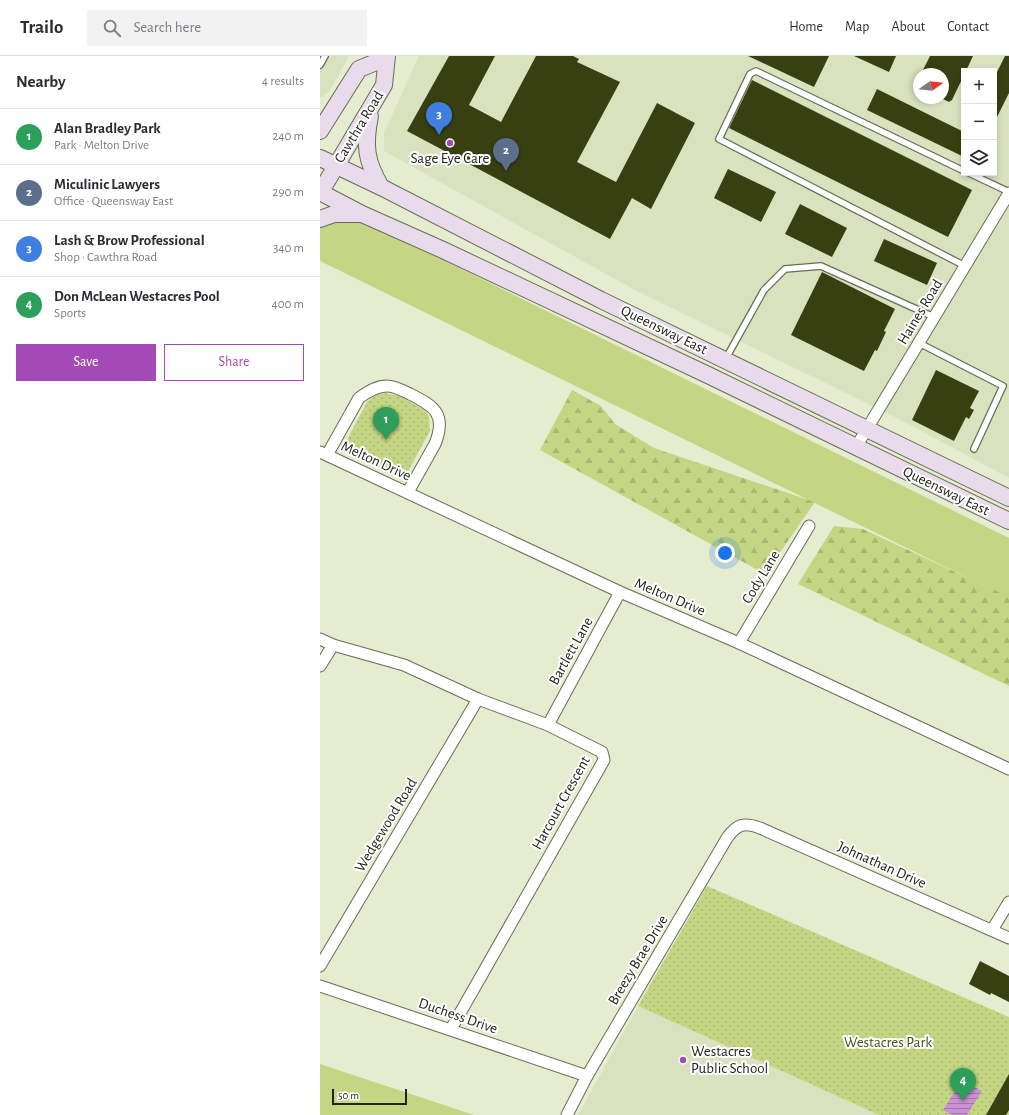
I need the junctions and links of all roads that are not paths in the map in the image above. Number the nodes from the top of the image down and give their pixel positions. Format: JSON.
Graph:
{"nodes":[{"id":1,"x":387,"y":57,"type":"edge"},
{"id":2,"x":343,"y":94,"type":"junction"},
{"id":3,"x":372,"y":105,"type":"junction"},
{"id":4,"x":320,"y":116,"type":"edge"},
{"id":5,"x":320,"y":132,"type":"edge"},
{"id":6,"x":325,"y":163,"type":"edge"},
{"id":7,"x":961,"y":170,"type":"edge"},
{"id":8,"x":975,"y":176,"type":"edge"},
{"id":9,"x":381,"y":188,"type":"junction"},
{"id":10,"x":1009,"y":192,"type":"edge"},
{"id":11,"x":320,"y":193,"type":"edge"},
{"id":12,"x":362,"y":214,"type":"junction"},
{"id":13,"x":320,"y":219,"type":"edge"},
{"id":14,"x":965,"y":266,"type":"junction"},
{"id":15,"x":934,"y":317,"type":"junction"},
{"id":16,"x":919,"y":343,"type":"junction"},
{"id":17,"x":725,"y":360,"type":"junction"},
{"id":18,"x":867,"y":429,"type":"junction"},
{"id":19,"x":856,"y":447,"type":"junction"},
{"id":20,"x":974,"y":449,"type":"dead end"},
{"id":21,"x":324,"y":454,"type":"edge"},
{"id":22,"x":408,"y":492,"type":"junction"},
{"id":23,"x":1009,"y":498,"type":"edge"},
{"id":24,"x":1009,"y":521,"type":"edge"},
{"id":25,"x":809,"y":526,"type":"dead end"},
{"id":26,"x":620,"y":592,"type":"junction"},
{"id":27,"x":320,"y":639,"type":"edge"},
{"id":28,"x":739,"y":643,"type":"junction"},
{"id":29,"x":333,"y":645,"type":"junction"},
{"id":30,"x":320,"y":666,"type":"edge"},
{"id":31,"x":478,"y":699,"type":"junction"},
{"id":32,"x":548,"y":725,"type":"junction"},
{"id":33,"x":1009,"y":769,"type":"edge"},
{"id":34,"x":741,"y":825,"type":"joint"},
{"id":35,"x":1009,"y":902,"type":"edge"},
{"id":36,"x":992,"y":930,"type":"junction"},
{"id":37,"x":1009,"y":938,"type":"edge"},
{"id":38,"x":320,"y":966,"type":"edge"},
{"id":39,"x":320,"y":986,"type":"edge"},
{"id":40,"x":451,"y":1029,"type":"junction"},
{"id":41,"x":587,"y":1076,"type":"junction"},
{"id":42,"x":567,"y":1115,"type":"edge"}],
"edges":[{"from":1,"to":2,"type":"main road","name":"Cawthra Road"},
{"from":1,"to":3,"type":"main road","name":"Cawthra Road"},
{"from":2,"to":4,"type":"main road"},
{"from":2,"to":5,"type":"main road","name":"Cawthra Road"},
{"from":3,"to":6,"type":"main road","name":"Cawthra Road"},
{"from":3,"to":9,"type":"main road"},
{"from":6,"to":9,"type":"main road","name":"Queensway East"},
{"from":6,"to":11,"type":"main road","name":"Cawthra Road"},
{"from":7,"to":14,"type":"lane"},
{"from":8,"to":10,"type":"lane"},
{"from":9,"to":17,"type":"main road","name":"Queensway East"},
{"from":10,"to":14,"type":"street","name":"Haines Road"},
{"from":11,"to":12,"type":"main road","name":"Queensway East"},
{"from":12,"to":13,"type":"main road"},
{"from":12,"to":19,"type":"main road","name":"Queensway East"},
{"from":14,"to":15,"type":"street","name":"Haines Road"},
{"from":15,"to":16,"type":"street","name":"Haines Road"},
{"from":15,"to":17,"type":"lane"},
{"from":16,"to":18,"type":"street","name":"Haines Road"},
{"from":16,"to":20,"type":"lane"},
{"from":17,"to":18,"type":"main road","name":"Queensway East"},
{"from":18,"to":19,"type":"street","name":"Haines Road"},
{"from":18,"to":23,"type":"main road","name":"Queensway East"},
{"from":19,"to":24,"type":"main road","name":"Queensway East"},
{"from":21,"to":22,"type":"street","name":"Melton Drive"},
{"from":21,"to":22,"type":"street"},
{"from":22,"to":26,"type":"street","name":"Melton Drive"},
{"from":25,"to":28,"type":"street","name":"Cody Lane"},
{"from":26,"to":28,"type":"street","name":"Melton Drive"},
{"from":26,"to":32,"type":"street","name":"Bartlett Lane"},
{"from":27,"to":29,"type":"street","name":"Harcourt Crescent"},
{"from":28,"to":33,"type":"street","name":"Melton Drive"},
{"from":29,"to":30,"type":"street"},
{"from":29,"to":31,"type":"street","name":"Harcourt Crescent"},
{"from":31,"to":32,"type":"street","name":"Harcourt Crescent"},
{"from":31,"to":38,"type":"street","name":"Wedgewood Road"},
{"from":32,"to":40,"type":"street","name":"Harcourt Crescent"},
{"from":34,"to":36,"type":"street","name":"Johnathan Drive"},
{"from":34,"to":41,"type":"street","name":"Breezy Brae Drive"},
{"from":35,"to":36,"type":"street"},
{"from":36,"to":37,"type":"street","name":"Johnathan Drive"},
{"from":39,"to":40,"type":"street","name":"Duchess Drive"},
{"from":40,"to":41,"type":"street","name":"Duchess Drive"},
{"from":41,"to":42,"type":"street","name":"Breezy Brae Drive"}]}
